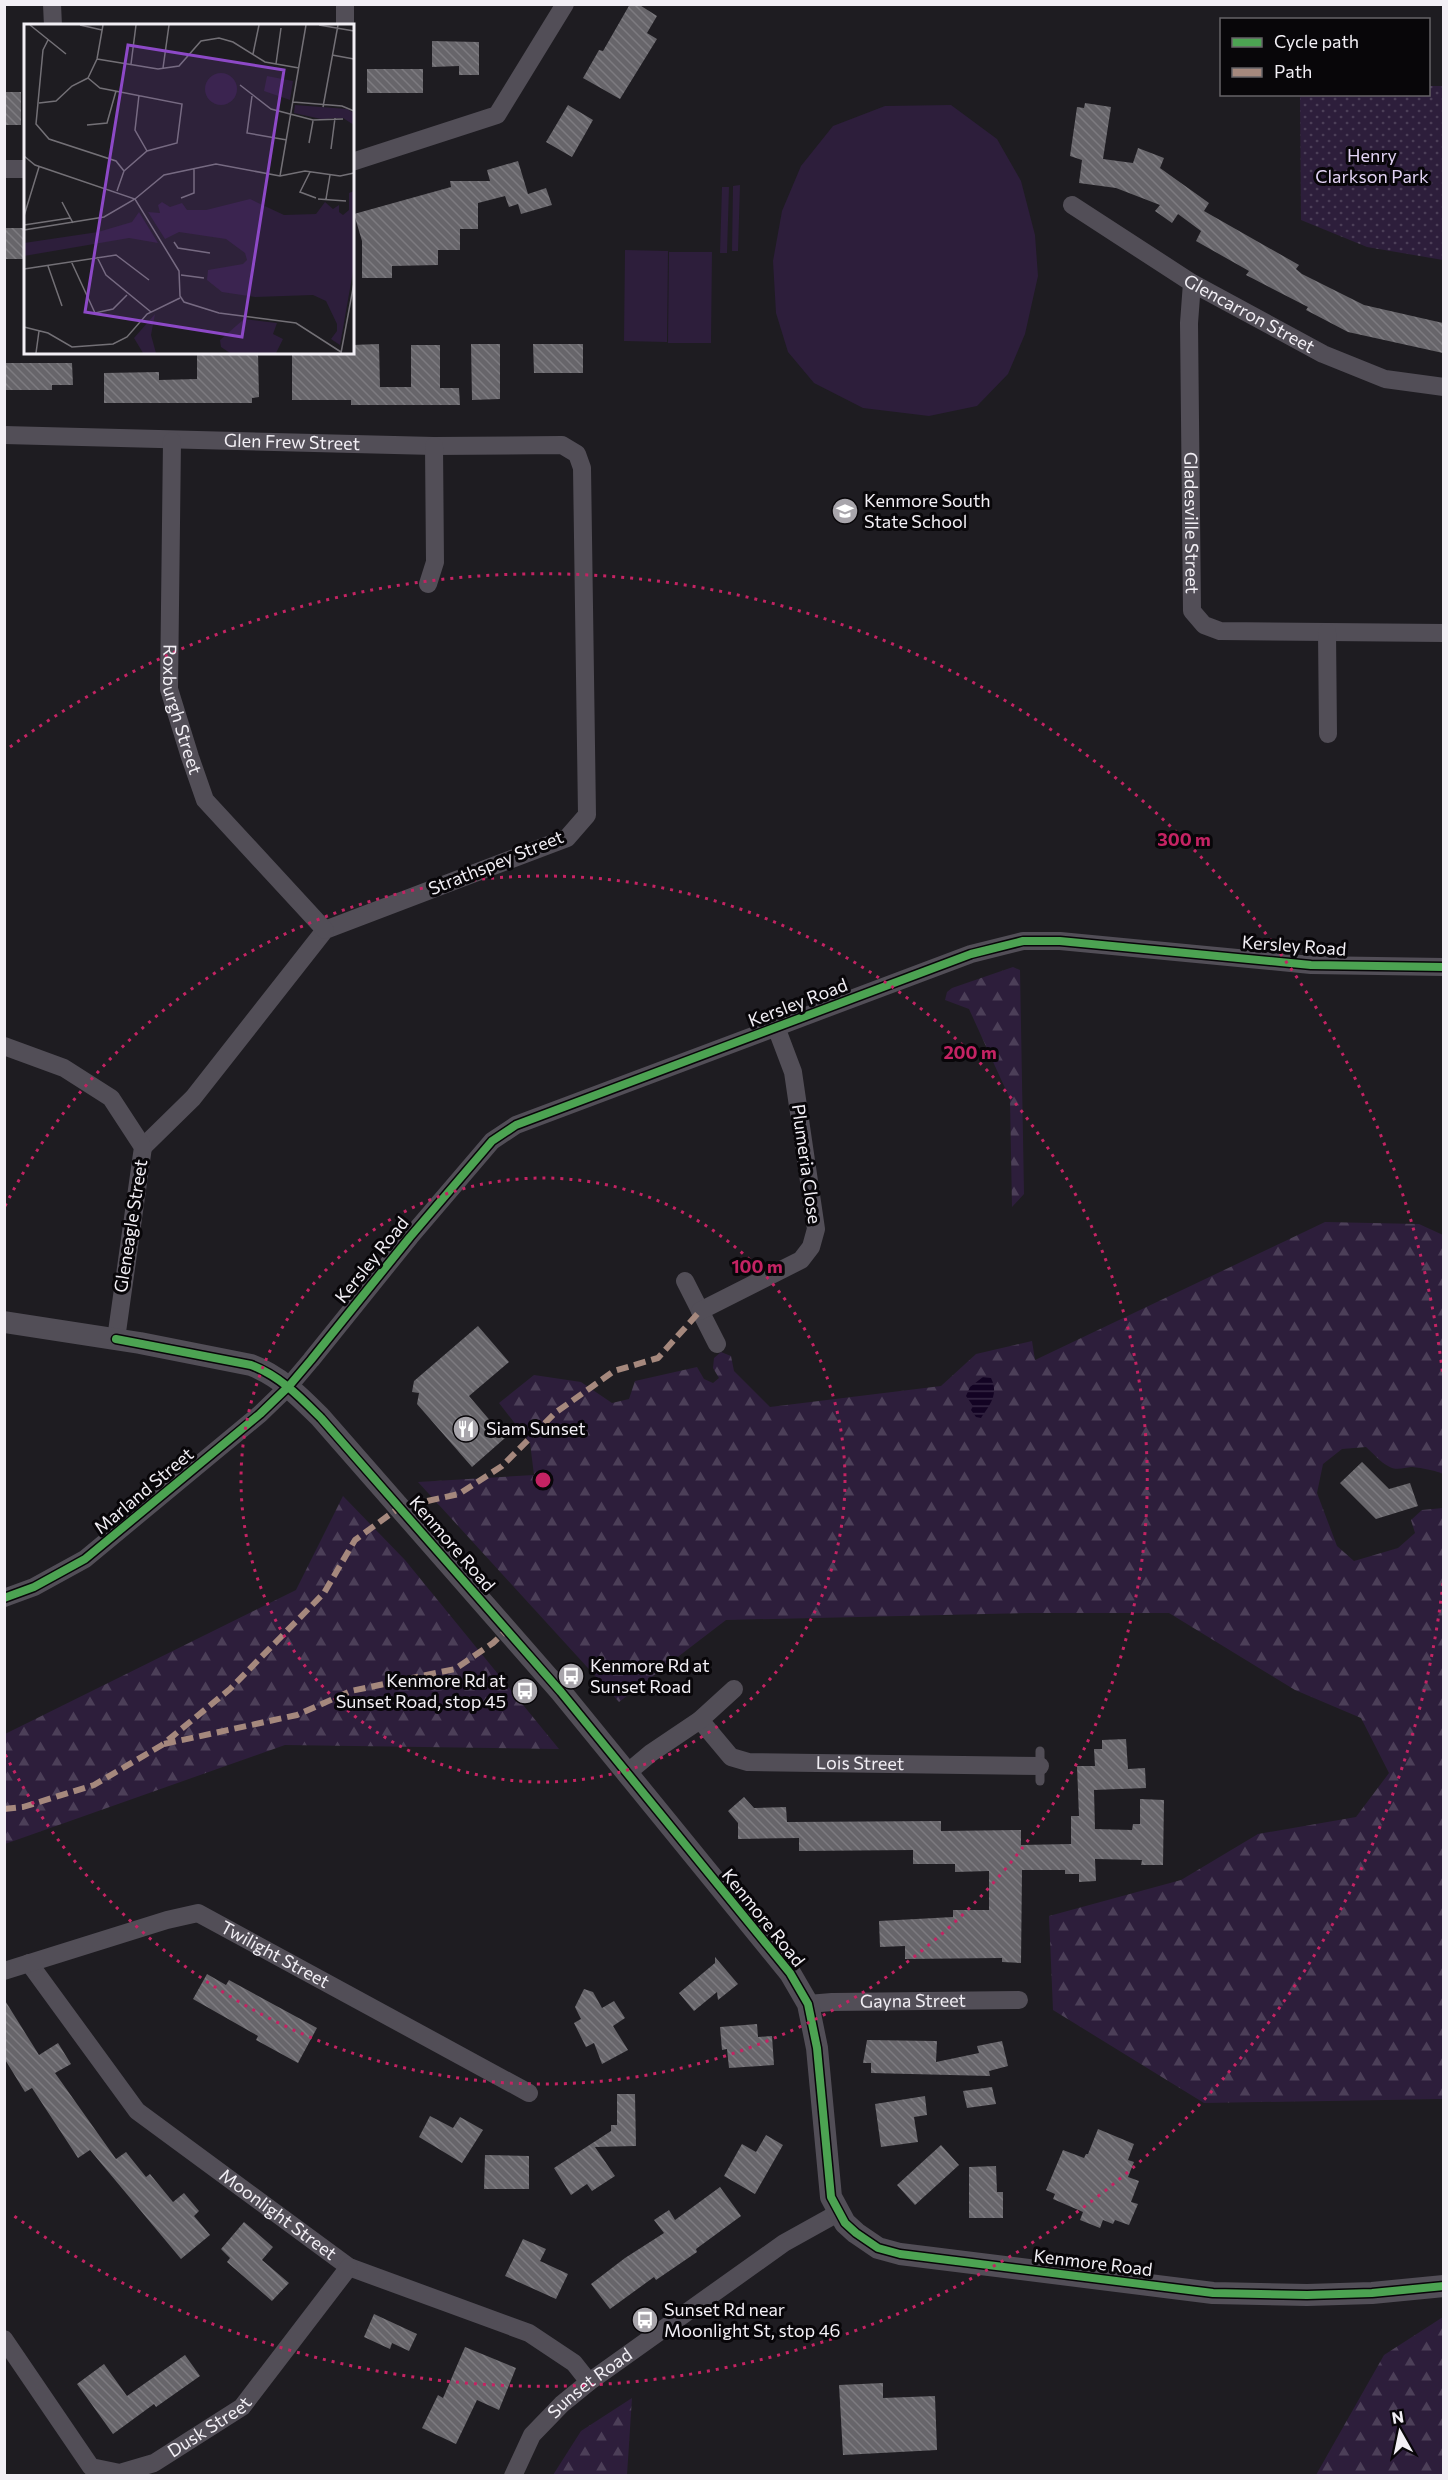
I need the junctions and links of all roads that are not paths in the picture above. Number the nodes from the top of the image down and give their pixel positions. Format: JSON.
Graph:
{"nodes":[{"id":1,"x":52,"y":4,"type":"edge"},
{"id":2,"x":345,"y":4,"type":"edge"},
{"id":3,"x":565,"y":4,"type":"edge"},
{"id":4,"x":52,"y":24,"type":"edge"},
{"id":5,"x":345,"y":24,"type":"edge"},
{"id":6,"x":354,"y":161,"type":"edge"},
{"id":7,"x":4,"y":169,"type":"edge"},
{"id":8,"x":24,"y":169,"type":"edge"},
{"id":9,"x":1072,"y":205,"type":"dead end"},
{"id":10,"x":1192,"y":283,"type":"junction"},
{"id":11,"x":1443,"y":387,"type":"edge"},
{"id":12,"x":4,"y":435,"type":"edge"},
{"id":13,"x":172,"y":441,"type":"junction"},
{"id":14,"x":434,"y":446,"type":"junction"},
{"id":15,"x":577,"y":454,"type":"joint"},
{"id":16,"x":428,"y":584,"type":"dead end"},
{"id":17,"x":1327,"y":632,"type":"junction"},
{"id":18,"x":1443,"y":633,"type":"edge"},
{"id":19,"x":1328,"y":734,"type":"dead end"},
{"id":20,"x":325,"y":930,"type":"junction"},
{"id":21,"x":1443,"y":967,"type":"edge"},
{"id":22,"x":776,"y":1027,"type":"junction"},
{"id":23,"x":4,"y":1046,"type":"edge"},
{"id":24,"x":143,"y":1147,"type":"junction"},
{"id":25,"x":686,"y":1281,"type":"dead end"},
{"id":26,"x":700,"y":1311,"type":"junction"},
{"id":27,"x":4,"y":1322,"type":"edge"},
{"id":28,"x":116,"y":1339,"type":"junction"},
{"id":29,"x":717,"y":1344,"type":"dead end"},
{"id":30,"x":289,"y":1386,"type":"junction"},
{"id":31,"x":4,"y":1598,"type":"edge"},
{"id":32,"x":734,"y":1689,"type":"dead end"},
{"id":33,"x":700,"y":1720,"type":"junction"},
{"id":34,"x":1040,"y":1766,"type":"dead end"},
{"id":35,"x":626,"y":1774,"type":"junction"},
{"id":36,"x":29,"y":1963,"type":"junction"},
{"id":37,"x":4,"y":1971,"type":"edge"},
{"id":38,"x":1020,"y":2000,"type":"dead end"},
{"id":39,"x":808,"y":2004,"type":"junction"},
{"id":40,"x":530,"y":2093,"type":"dead end"},
{"id":41,"x":838,"y":2213,"type":"junction"},
{"id":42,"x":349,"y":2266,"type":"junction"},
{"id":43,"x":1443,"y":2286,"type":"edge"},
{"id":44,"x":4,"y":2339,"type":"edge"},
{"id":45,"x":589,"y":2382,"type":"junction"},
{"id":46,"x":513,"y":2475,"type":"edge"}],
"edges":[{"from":1,"to":4,"type":"street"},
{"from":2,"to":5,"type":"street"},
{"from":3,"to":6,"type":"street"},
{"from":7,"to":8,"type":"street"},
{"from":9,"to":10,"type":"street","name":"Glencarron Street"},
{"from":10,"to":11,"type":"street","name":"Glencarron Street"},
{"from":10,"to":17,"type":"street","name":"Gladesville Street"},
{"from":12,"to":13,"type":"street","name":"Glen Frew Street"},
{"from":13,"to":14,"type":"street","name":"Glen Frew Street"},
{"from":13,"to":20,"type":"street","name":"Roxburgh Street"},
{"from":14,"to":15,"type":"street","name":"Glen Frew Street"},
{"from":14,"to":16,"type":"street"},
{"from":15,"to":20,"type":"street","name":"Strathspey Street"},
{"from":17,"to":18,"type":"street","name":"Gladesville Street"},
{"from":17,"to":19,"type":"street"},
{"from":20,"to":24,"type":"street"},
{"from":21,"to":22,"type":"street","name":"Kersley Road"},
{"from":22,"to":26,"type":"street","name":"Plumeria Close"},
{"from":22,"to":30,"type":"street","name":"Kersley Road"},
{"from":23,"to":24,"type":"street","name":"Gleneagle Street"},
{"from":24,"to":28,"type":"street","name":"Gleneagle Street"},
{"from":25,"to":26,"type":"street"},
{"from":26,"to":29,"type":"street"},
{"from":27,"to":28,"type":"street","name":"Kenmore Road"},
{"from":28,"to":30,"type":"street","name":"Kenmore Road"},
{"from":30,"to":31,"type":"street","name":"Marland Street"},
{"from":30,"to":35,"type":"street","name":"Kenmore Road"},
{"from":32,"to":33,"type":"street"},
{"from":33,"to":34,"type":"street","name":"Lois Street"},
{"from":33,"to":35,"type":"street"},
{"from":35,"to":39,"type":"street","name":"Kenmore Road"},
{"from":36,"to":37,"type":"street","name":"Twilight Street"},
{"from":36,"to":40,"type":"street","name":"Twilight Street"},
{"from":36,"to":42,"type":"street","name":"Moonlight Street"},
{"from":38,"to":39,"type":"street","name":"Gayna Street"},
{"from":39,"to":41,"type":"street","name":"Kenmore Road"},
{"from":41,"to":43,"type":"street","name":"Kenmore Road"},
{"from":41,"to":45,"type":"street","name":"Sunset Road"},
{"from":42,"to":44,"type":"street","name":"Dusk Street"},
{"from":42,"to":45,"type":"street","name":"Moonlight Street"},
{"from":45,"to":46,"type":"street","name":"Sunset Road"}]}
